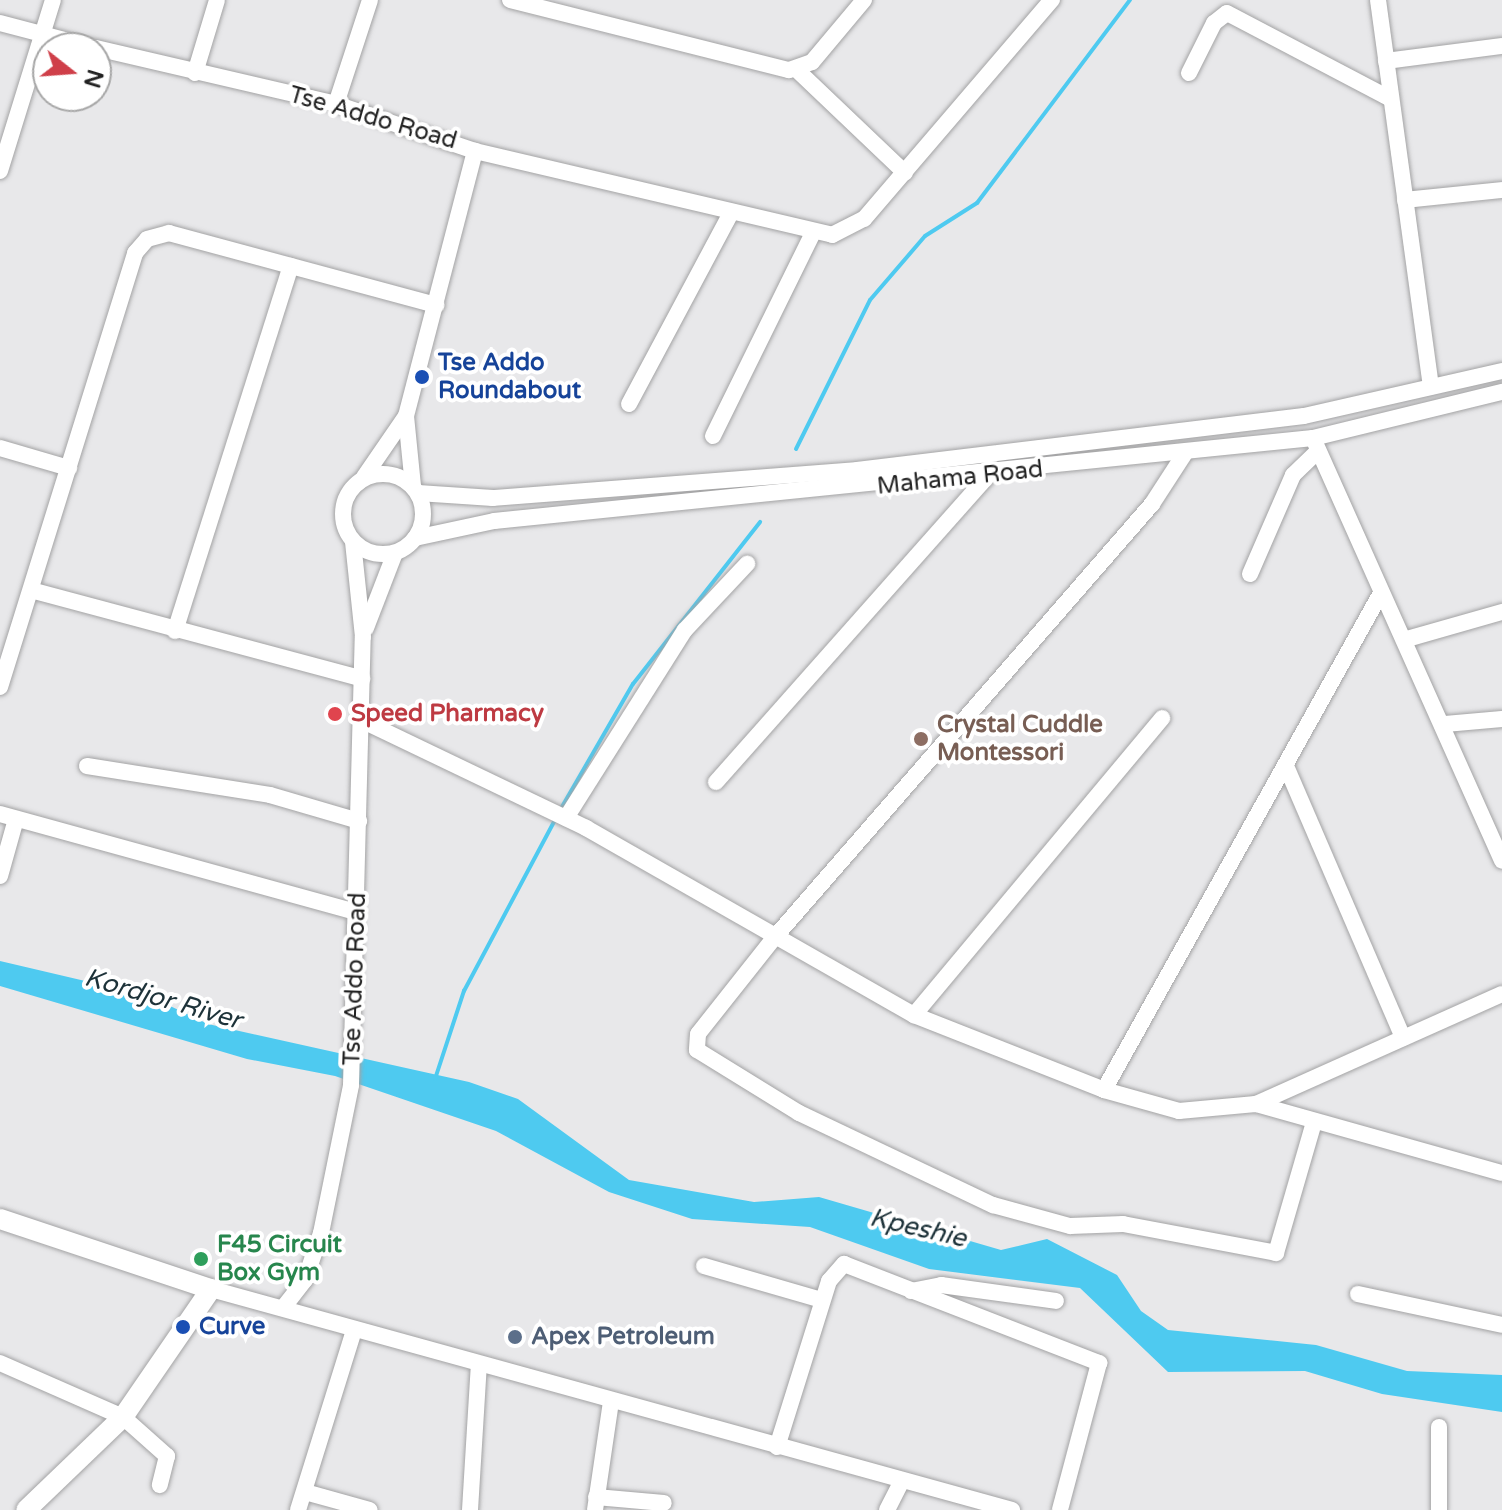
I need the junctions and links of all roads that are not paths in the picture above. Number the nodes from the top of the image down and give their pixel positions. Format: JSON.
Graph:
{"nodes":[{"id":1,"x":53,"y":0,"type":"edge"},
{"id":2,"x":217,"y":0,"type":"edge"},
{"id":3,"x":370,"y":0,"type":"edge"},
{"id":4,"x":864,"y":0,"type":"edge"},
{"id":5,"x":1052,"y":0,"type":"edge"},
{"id":6,"x":1378,"y":0,"type":"edge"},
{"id":7,"x":521,"y":1,"type":"edge"},
{"id":8,"x":0,"y":23,"type":"edge"},
{"id":9,"x":32,"y":32,"type":"edge"},
{"id":10,"x":43,"y":32,"type":"edge"},
{"id":11,"x":1502,"y":46,"type":"edge"},
{"id":12,"x":112,"y":52,"type":"edge"},
{"id":13,"x":1386,"y":61,"type":"junction"},
{"id":14,"x":32,"y":67,"type":"edge"},
{"id":15,"x":797,"y":70,"type":"junction"},
{"id":16,"x":195,"y":73,"type":"junction"},
{"id":17,"x":1189,"y":73,"type":"dead end"},
{"id":18,"x":1391,"y":99,"type":"junction"},
{"id":19,"x":336,"y":104,"type":"junction"},
{"id":20,"x":475,"y":151,"type":"junction"},
{"id":21,"x":0,"y":171,"type":"edge"},
{"id":22,"x":905,"y":173,"type":"junction"},
{"id":23,"x":1502,"y":190,"type":"edge"},
{"id":24,"x":1405,"y":200,"type":"junction"},
{"id":25,"x":731,"y":213,"type":"junction"},
{"id":26,"x":813,"y":233,"type":"junction"},
{"id":27,"x":291,"y":266,"type":"junction"},
{"id":28,"x":436,"y":305,"type":"junction"},
{"id":29,"x":1502,"y":371,"type":"edge"},
{"id":30,"x":1431,"y":386,"type":"junction"},
{"id":31,"x":1502,"y":392,"type":"edge"},
{"id":32,"x":629,"y":404,"type":"dead end"},
{"id":33,"x":406,"y":416,"type":"junction"},
{"id":34,"x":713,"y":436,"type":"dead end"},
{"id":35,"x":1315,"y":444,"type":"junction"},
{"id":36,"x":0,"y":448,"type":"edge"},
{"id":37,"x":1185,"y":453,"type":"junction"},
{"id":38,"x":69,"y":468,"type":"junction"},
{"id":39,"x":989,"y":475,"type":"junction"},
{"id":40,"x":364,"y":477,"type":"junction"},
{"id":41,"x":415,"y":490,"type":"junction"},
{"id":42,"x":415,"y":538,"type":"junction"},
{"id":43,"x":353,"y":542,"type":"junction"},
{"id":44,"x":395,"y":553,"type":"junction"},
{"id":45,"x":747,"y":564,"type":"dead end"},
{"id":46,"x":1250,"y":574,"type":"dead end"},
{"id":47,"x":31,"y":590,"type":"junction"},
{"id":48,"x":1381,"y":593,"type":"junction"},
{"id":49,"x":1502,"y":612,"type":"edge"},
{"id":50,"x":175,"y":631,"type":"junction"},
{"id":51,"x":363,"y":637,"type":"junction"},
{"id":52,"x":1407,"y":639,"type":"junction"},
{"id":53,"x":362,"y":679,"type":"junction"},
{"id":54,"x":0,"y":687,"type":"edge"},
{"id":55,"x":1162,"y":718,"type":"dead end"},
{"id":56,"x":1502,"y":719,"type":"edge"},
{"id":57,"x":361,"y":720,"type":"junction"},
{"id":58,"x":1445,"y":724,"type":"junction"},
{"id":59,"x":87,"y":766,"type":"dead end"},
{"id":60,"x":1286,"y":766,"type":"junction"},
{"id":61,"x":716,"y":782,"type":"dead end"},
{"id":62,"x":8,"y":816,"type":"edge"},
{"id":63,"x":565,"y":817,"type":"junction"},
{"id":64,"x":359,"y":821,"type":"junction"},
{"id":65,"x":1502,"y":861,"type":"edge"},
{"id":66,"x":0,"y":876,"type":"edge"},
{"id":67,"x":357,"y":912,"type":"junction"},
{"id":68,"x":774,"y":938,"type":"junction"},
{"id":69,"x":1502,"y":994,"type":"edge"},
{"id":70,"x":914,"y":1015,"type":"junction"},
{"id":71,"x":1403,"y":1038,"type":"junction"},
{"id":72,"x":1104,"y":1090,"type":"junction"},
{"id":73,"x":1256,"y":1104,"type":"junction"},
{"id":74,"x":1313,"y":1126,"type":"junction"},
{"id":75,"x":1502,"y":1173,"type":"edge"},
{"id":76,"x":0,"y":1219,"type":"edge"},
{"id":77,"x":704,"y":1266,"type":"dead end"},
{"id":78,"x":211,"y":1289,"type":"junction"},
{"id":79,"x":911,"y":1291,"type":"junction"},
{"id":80,"x":1358,"y":1294,"type":"dead end"},
{"id":81,"x":822,"y":1300,"type":"junction"},
{"id":82,"x":1056,"y":1301,"type":"dead end"},
{"id":83,"x":283,"y":1308,"type":"junction"},
{"id":84,"x":1502,"y":1325,"type":"edge"},
{"id":85,"x":354,"y":1330,"type":"junction"},
{"id":86,"x":0,"y":1363,"type":"edge"},
{"id":87,"x":479,"y":1364,"type":"junction"},
{"id":88,"x":611,"y":1401,"type":"junction"},
{"id":89,"x":123,"y":1417,"type":"junction"},
{"id":90,"x":1439,"y":1427,"type":"dead end"},
{"id":91,"x":777,"y":1447,"type":"junction"},
{"id":92,"x":901,"y":1482,"type":"junction"},
{"id":93,"x":160,"y":1485,"type":"dead end"},
{"id":94,"x":305,"y":1492,"type":"junction"},
{"id":95,"x":596,"y":1503,"type":"edge"},
{"id":96,"x":664,"y":1503,"type":"dead end"},
{"id":97,"x":26,"y":1510,"type":"edge"},
{"id":98,"x":298,"y":1510,"type":"edge"},
{"id":99,"x":370,"y":1510,"type":"edge"},
{"id":100,"x":470,"y":1510,"type":"edge"},
{"id":101,"x":887,"y":1510,"type":"edge"},
{"id":102,"x":1012,"y":1510,"type":"edge"},
{"id":103,"x":1060,"y":1510,"type":"edge"},
{"id":104,"x":1439,"y":1510,"type":"edge"}],
"edges":[{"from":1,"to":10,"type":"street"},
{"from":2,"to":16,"type":"street"},
{"from":3,"to":19,"type":"street"},
{"from":4,"to":15,"type":"street"},
{"from":5,"to":22,"type":"street"},
{"from":6,"to":13,"type":"street"},
{"from":7,"to":15,"type":"street"},
{"from":8,"to":9,"type":"street","name":"Tse Addo Road"},
{"from":11,"to":13,"type":"street"},
{"from":12,"to":16,"type":"street","name":"Tse Addo Road"},
{"from":13,"to":18,"type":"street"},
{"from":14,"to":21,"type":"street"},
{"from":15,"to":22,"type":"street"},
{"from":16,"to":19,"type":"street","name":"Tse Addo Road"},
{"from":17,"to":18,"type":"street"},
{"from":18,"to":24,"type":"street"},
{"from":19,"to":20,"type":"street","name":"Tse Addo Road"},
{"from":20,"to":25,"type":"street"},
{"from":20,"to":28,"type":"street","name":"Tse Addo Road"},
{"from":22,"to":26,"type":"street"},
{"from":23,"to":24,"type":"street"},
{"from":24,"to":30,"type":"street"},
{"from":25,"to":26,"type":"street"},
{"from":25,"to":32,"type":"street"},
{"from":26,"to":34,"type":"street"},
{"from":27,"to":28,"type":"street"},
{"from":27,"to":38,"type":"street"},
{"from":27,"to":50,"type":"street"},
{"from":28,"to":33,"type":"street","name":"Tse Addo Road"},
{"from":29,"to":30,"type":"street","name":"Mahama Road"},
{"from":30,"to":41,"type":"street","name":"Mahama Road"},
{"from":31,"to":35,"type":"street","name":"Mahama Road"},
{"from":33,"to":40,"type":"street","name":"Tse Addo Road"},
{"from":33,"to":41,"type":"street","name":"Tse Addo Road"},
{"from":35,"to":37,"type":"street","name":"Mahama Road"},
{"from":35,"to":46,"type":"street"},
{"from":35,"to":48,"type":"street"},
{"from":36,"to":38,"type":"street"},
{"from":37,"to":39,"type":"street","name":"Mahama Road"},
{"from":37,"to":68,"type":"street"},
{"from":38,"to":47,"type":"street"},
{"from":39,"to":42,"type":"street","name":"Mahama Road"},
{"from":39,"to":61,"type":"street"},
{"from":40,"to":41,"type":"street"},
{"from":40,"to":43,"type":"street"},
{"from":41,"to":42,"type":"street"},
{"from":42,"to":44,"type":"street"},
{"from":43,"to":44,"type":"street"},
{"from":43,"to":51,"type":"street","name":"Tse Addo Road"},
{"from":44,"to":51,"type":"street","name":"Tse Addo Road"},
{"from":45,"to":63,"type":"street"},
{"from":47,"to":50,"type":"street"},
{"from":47,"to":54,"type":"street"},
{"from":48,"to":52,"type":"street"},
{"from":48,"to":60,"type":"street"},
{"from":49,"to":52,"type":"street"},
{"from":50,"to":53,"type":"street"},
{"from":51,"to":53,"type":"street","name":"Tse Addo Road"},
{"from":52,"to":58,"type":"street"},
{"from":53,"to":57,"type":"street","name":"Tse Addo Road"},
{"from":55,"to":70,"type":"street"},
{"from":56,"to":58,"type":"street"},
{"from":57,"to":63,"type":"street"},
{"from":57,"to":64,"type":"street","name":"Tse Addo Road"},
{"from":58,"to":65,"type":"street"},
{"from":59,"to":64,"type":"street"},
{"from":60,"to":71,"type":"street"},
{"from":60,"to":72,"type":"street"},
{"from":62,"to":66,"type":"street"},
{"from":62,"to":67,"type":"street"},
{"from":63,"to":68,"type":"street"},
{"from":64,"to":67,"type":"street","name":"Tse Addo Road"},
{"from":67,"to":83,"type":"street","name":"Tse Addo Road"},
{"from":68,"to":70,"type":"street"},
{"from":68,"to":74,"type":"street"},
{"from":69,"to":71,"type":"street"},
{"from":70,"to":72,"type":"street"},
{"from":71,"to":73,"type":"street"},
{"from":72,"to":73,"type":"street"},
{"from":73,"to":74,"type":"street"},
{"from":74,"to":75,"type":"street"},
{"from":76,"to":78,"type":"main road"},
{"from":77,"to":81,"type":"street"},
{"from":78,"to":83,"type":"street"},
{"from":78,"to":89,"type":"main road"},
{"from":79,"to":81,"type":"street"},
{"from":79,"to":82,"type":"street"},
{"from":79,"to":103,"type":"street"},
{"from":80,"to":84,"type":"street"},
{"from":81,"to":91,"type":"street"},
{"from":83,"to":85,"type":"street"},
{"from":85,"to":87,"type":"street"},
{"from":85,"to":94,"type":"street"},
{"from":86,"to":89,"type":"street"},
{"from":87,"to":88,"type":"street"},
{"from":87,"to":100,"type":"street"},
{"from":88,"to":91,"type":"street"},
{"from":88,"to":95,"type":"street"},
{"from":89,"to":93,"type":"street"},
{"from":89,"to":97,"type":"main road"},
{"from":90,"to":104,"type":"street"},
{"from":91,"to":92,"type":"street"},
{"from":92,"to":101,"type":"street"},
{"from":92,"to":102,"type":"street"},
{"from":94,"to":98,"type":"street"},
{"from":94,"to":99,"type":"street"},
{"from":95,"to":96,"type":"street"}]}
